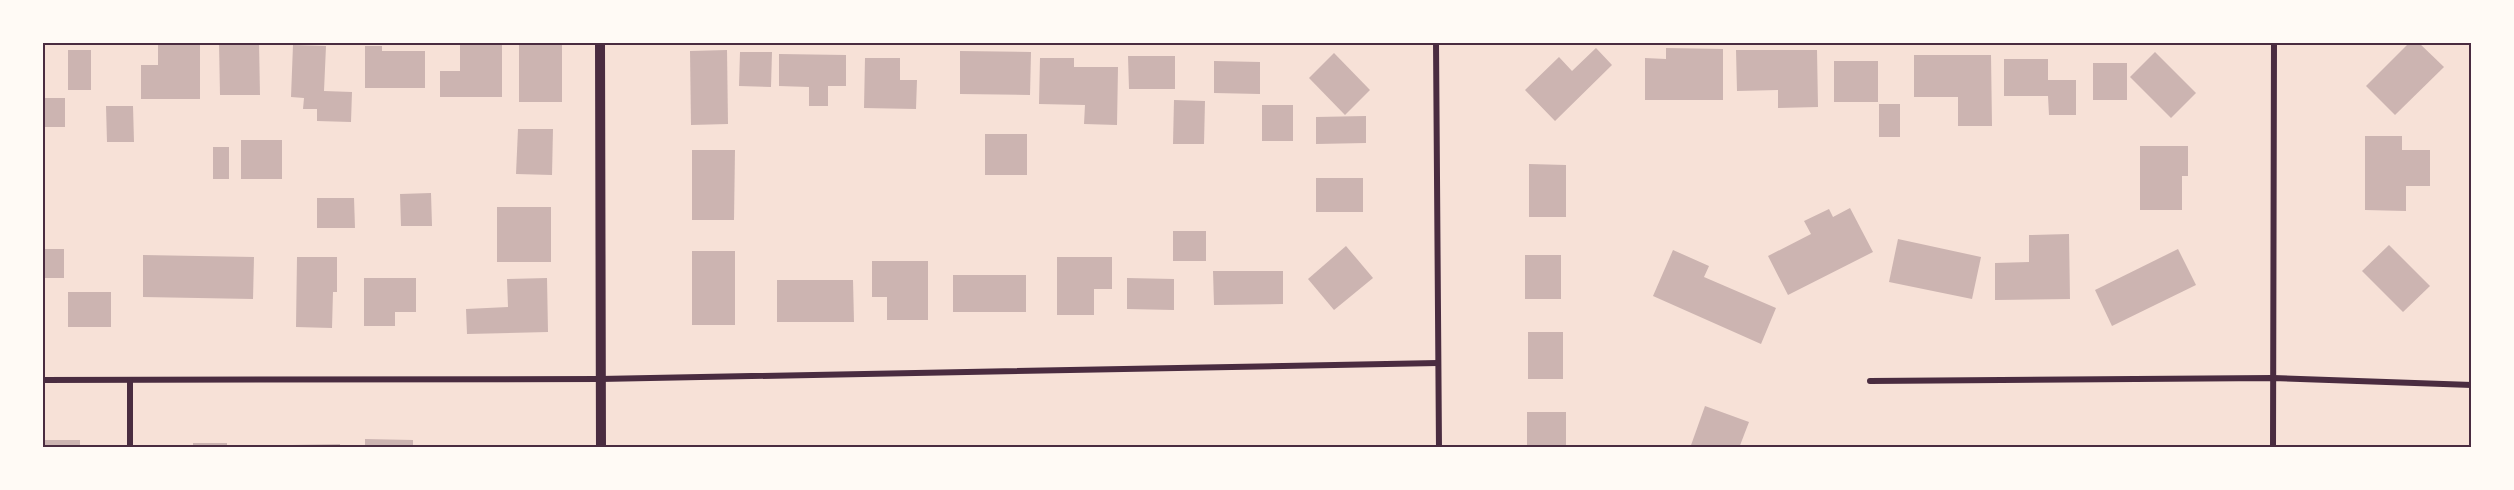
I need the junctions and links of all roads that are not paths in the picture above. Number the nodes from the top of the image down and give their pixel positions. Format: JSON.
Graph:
{"nodes":[{"id":1,"x":600,"y":42,"type":"edge"},
{"id":2,"x":1436,"y":42,"type":"edge"},
{"id":3,"x":2274,"y":42,"type":"edge"},
{"id":4,"x":1438,"y":363,"type":"junction"},
{"id":5,"x":600,"y":378,"type":"junction"},
{"id":6,"x":2273,"y":378,"type":"junction"},
{"id":7,"x":42,"y":380,"type":"edge"},
{"id":8,"x":130,"y":380,"type":"junction"},
{"id":9,"x":1870,"y":381,"type":"dead end"},
{"id":10,"x":2472,"y":384,"type":"edge"},
{"id":11,"x":130,"y":448,"type":"edge"},
{"id":12,"x":601,"y":448,"type":"edge"},
{"id":13,"x":1439,"y":448,"type":"edge"},
{"id":14,"x":2273,"y":448,"type":"edge"}],
"edges":[{"from":1,"to":5,"type":"street"},
{"from":2,"to":4,"type":"street"},
{"from":3,"to":6,"type":"street"},
{"from":4,"to":5,"type":"street"},
{"from":4,"to":13,"type":"street"},
{"from":5,"to":8,"type":"street"},
{"from":5,"to":12,"type":"street"},
{"from":6,"to":9,"type":"street"},
{"from":6,"to":10,"type":"street"},
{"from":6,"to":14,"type":"street"},
{"from":7,"to":8,"type":"street"},
{"from":8,"to":11,"type":"street"}]}
